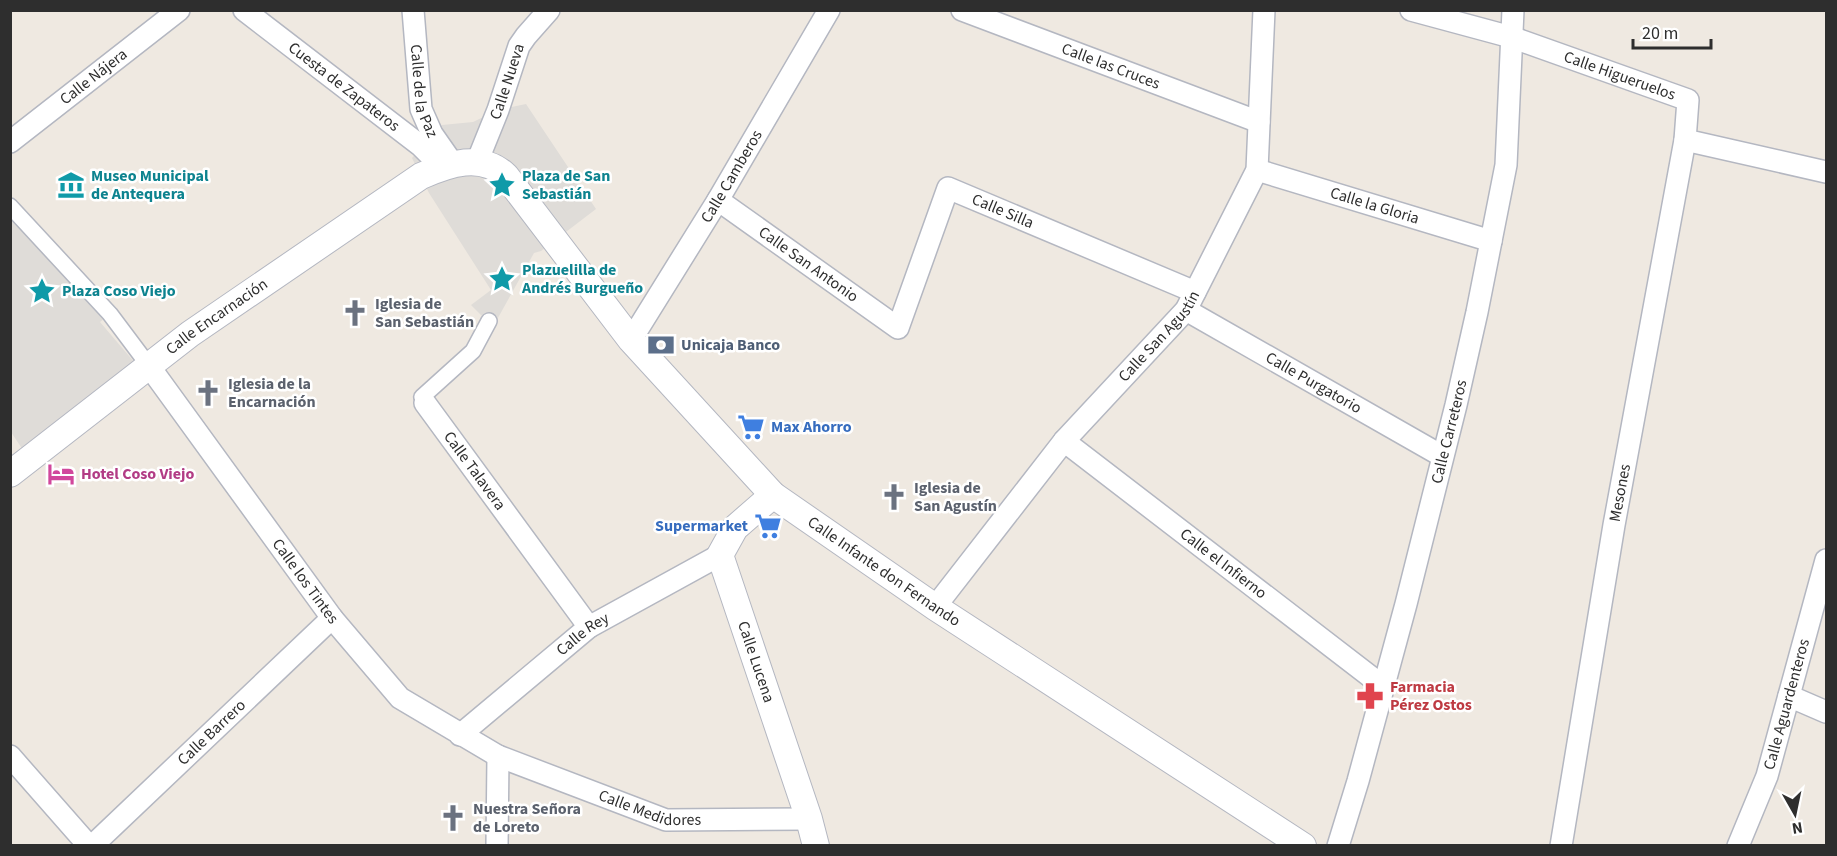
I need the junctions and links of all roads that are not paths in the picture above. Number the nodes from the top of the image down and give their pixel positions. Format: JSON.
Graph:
{"nodes":[{"id":1,"x":178,"y":10,"type":"edge"},
{"id":2,"x":244,"y":10,"type":"edge"},
{"id":3,"x":413,"y":10,"type":"edge"},
{"id":4,"x":549,"y":10,"type":"edge"},
{"id":5,"x":829,"y":10,"type":"edge"},
{"id":6,"x":962,"y":10,"type":"edge"},
{"id":7,"x":1264,"y":10,"type":"edge"},
{"id":8,"x":1411,"y":10,"type":"edge"},
{"id":9,"x":1513,"y":10,"type":"edge"},
{"id":10,"x":1512,"y":37,"type":"junction"},
{"id":11,"x":1260,"y":122,"type":"junction"},
{"id":12,"x":1685,"y":140,"type":"junction"},
{"id":13,"x":10,"y":142,"type":"edge"},
{"id":14,"x":451,"y":166,"type":"junction"},
{"id":15,"x":1257,"y":170,"type":"junction"},
{"id":16,"x":1827,"y":172,"type":"edge"},
{"id":17,"x":718,"y":200,"type":"junction"},
{"id":18,"x":10,"y":206,"type":"edge"},
{"id":19,"x":1491,"y":241,"type":"junction"},
{"id":20,"x":1190,"y":301,"type":"junction"},
{"id":21,"x":489,"y":321,"type":"dead end"},
{"id":22,"x":898,"y":328,"type":"joint"},
{"id":23,"x":631,"y":340,"type":"junction"},
{"id":24,"x":149,"y":366,"type":"junction"},
{"id":25,"x":425,"y":403,"type":"joint"},
{"id":26,"x":1064,"y":441,"type":"junction"},
{"id":27,"x":1442,"y":456,"type":"junction"},
{"id":28,"x":13,"y":465,"type":"edge"},
{"id":29,"x":773,"y":495,"type":"junction"},
{"id":30,"x":720,"y":555,"type":"junction"},
{"id":31,"x":1827,"y":560,"type":"edge"},
{"id":32,"x":934,"y":607,"type":"junction"},
{"id":33,"x":332,"y":618,"type":"junction"},
{"id":34,"x":589,"y":627,"type":"junction"},
{"id":35,"x":1384,"y":687,"type":"junction"},
{"id":36,"x":1789,"y":696,"type":"junction"},
{"id":37,"x":1827,"y":712,"type":"edge"},
{"id":38,"x":460,"y":735,"type":"junction"},
{"id":39,"x":10,"y":756,"type":"edge"},
{"id":40,"x":498,"y":756,"type":"junction"},
{"id":41,"x":809,"y":819,"type":"junction"},
{"id":42,"x":90,"y":846,"type":"edge"},
{"id":43,"x":496,"y":846,"type":"edge"},
{"id":44,"x":816,"y":846,"type":"edge"},
{"id":45,"x":1303,"y":846,"type":"edge"},
{"id":46,"x":1338,"y":846,"type":"edge"},
{"id":47,"x":1561,"y":846,"type":"edge"},
{"id":48,"x":1738,"y":846,"type":"edge"}],
"edges":[{"from":1,"to":13,"type":"street","name":"Calle Nájera"},
{"from":2,"to":14,"type":"street","name":"Cuesta de Zapateros"},
{"from":3,"to":14,"type":"street","name":"Calle de la Paz"},
{"from":4,"to":14,"type":"street","name":"Calle Nueva"},
{"from":5,"to":17,"type":"street","name":"Calle Camberos"},
{"from":6,"to":11,"type":"street","name":"Calle las Cruces"},
{"from":7,"to":11,"type":"street","name":"Calle San Agustín"},
{"from":8,"to":10,"type":"street"},
{"from":9,"to":10,"type":"street","name":"Calle Carreteros"},
{"from":10,"to":12,"type":"street","name":"Calle Higueruelos"},
{"from":10,"to":19,"type":"street","name":"Calle Carreteros"},
{"from":11,"to":15,"type":"street","name":"Calle San Agustín"},
{"from":12,"to":16,"type":"street"},
{"from":12,"to":47,"type":"street","name":"Mesones"},
{"from":14,"to":23,"type":"street","name":"Calle Infante don Fernando"},
{"from":14,"to":24,"type":"street","name":"Calle Encarnación"},
{"from":15,"to":19,"type":"street","name":"Calle la Gloria"},
{"from":15,"to":20,"type":"street","name":"Calle San Agustín"},
{"from":17,"to":22,"type":"street","name":"Calle San Antonio"},
{"from":17,"to":23,"type":"street","name":"Calle Camberos"},
{"from":18,"to":24,"type":"street"},
{"from":19,"to":27,"type":"street","name":"Calle Carreteros"},
{"from":20,"to":22,"type":"street","name":"Calle Silla"},
{"from":20,"to":26,"type":"street","name":"Calle San Agustín"},
{"from":20,"to":27,"type":"street","name":"Calle Purgatorio"},
{"from":21,"to":25,"type":"street","name":"Calle Talavera"},
{"from":23,"to":29,"type":"street","name":"Calle Infante don Fernando"},
{"from":24,"to":28,"type":"street","name":"Calle Encarnación"},
{"from":24,"to":33,"type":"street","name":"Calle los Tintes"},
{"from":25,"to":34,"type":"street","name":"Calle Talavera"},
{"from":26,"to":32,"type":"street","name":"Calle San Agustín"},
{"from":26,"to":35,"type":"street","name":"Calle el Infierno"},
{"from":27,"to":35,"type":"street","name":"Calle Carreteros"},
{"from":29,"to":30,"type":"street"},
{"from":29,"to":32,"type":"street","name":"Calle Infante don Fernando"},
{"from":30,"to":34,"type":"street","name":"Calle Rey"},
{"from":30,"to":41,"type":"street","name":"Calle Lucena"},
{"from":31,"to":36,"type":"street","name":"Calle Aguardenteros"},
{"from":32,"to":45,"type":"street","name":"Calle Infante don Fernando"},
{"from":33,"to":38,"type":"street","name":"Calle los Tintes"},
{"from":33,"to":42,"type":"street","name":"Calle Barrero"},
{"from":34,"to":38,"type":"street","name":"Calle Rey"},
{"from":35,"to":46,"type":"street","name":"Calle Carreteros"},
{"from":36,"to":37,"type":"street"},
{"from":36,"to":48,"type":"street","name":"Calle Aguardenteros"},
{"from":38,"to":40,"type":"street","name":"Calle los Tintes"},
{"from":39,"to":42,"type":"street"},
{"from":40,"to":41,"type":"street","name":"Calle Medidores"},
{"from":40,"to":43,"type":"street"},
{"from":41,"to":44,"type":"street","name":"Calle Lucena"}]}
